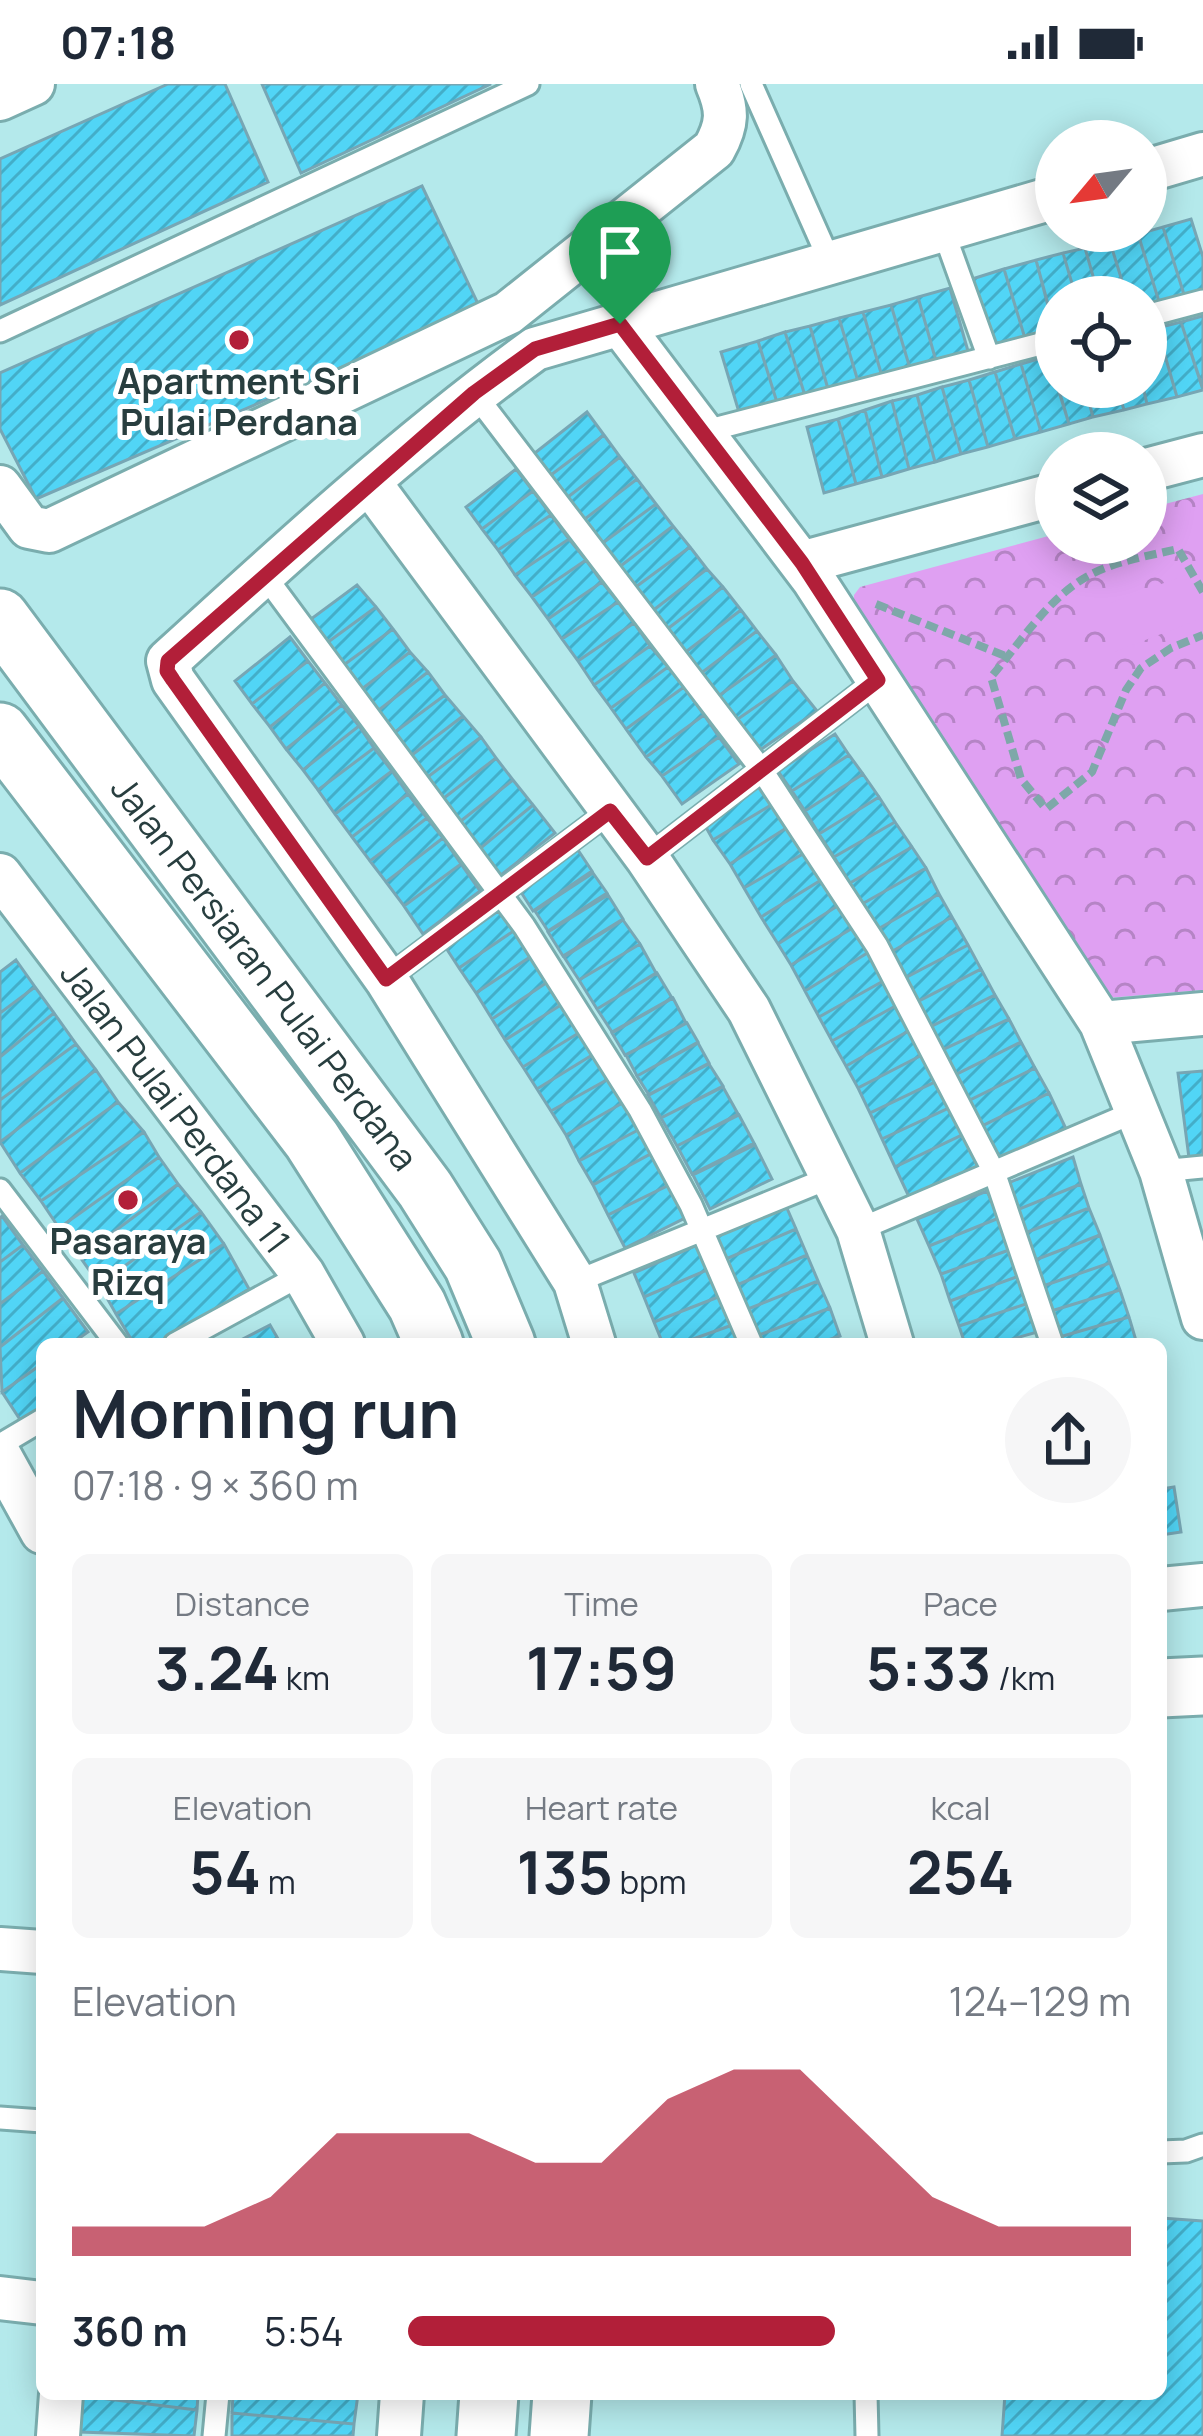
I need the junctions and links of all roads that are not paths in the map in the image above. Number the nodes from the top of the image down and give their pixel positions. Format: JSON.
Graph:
{"nodes":[{"id":1,"x":33,"y":84,"type":"edge"},
{"id":2,"x":528,"y":84,"type":"edge"},
{"id":3,"x":733,"y":90,"type":"edge"},
{"id":4,"x":0,"y":99,"type":"edge"},
{"id":5,"x":1203,"y":154,"type":"edge"},
{"id":6,"x":1167,"y":165,"type":"edge"},
{"id":7,"x":1035,"y":203,"type":"edge"},
{"id":8,"x":943,"y":230,"type":"junction"},
{"id":9,"x":831,"y":264,"type":"junction"},
{"id":10,"x":1203,"y":301,"type":"edge"},
{"id":11,"x":1167,"y":310,"type":"edge"},
{"id":12,"x":508,"y":313,"type":"junction"},
{"id":13,"x":620,"y":324,"type":"junction"},
{"id":14,"x":0,"y":331,"type":"edge"},
{"id":15,"x":1035,"y":346,"type":"edge"},
{"id":16,"x":535,"y":349,"type":"junction"},
{"id":17,"x":989,"y":358,"type":"junction"},
{"id":18,"x":474,"y":393,"type":"junction"},
{"id":19,"x":702,"y":432,"type":"junction"},
{"id":20,"x":1203,"y":454,"type":"edge"},
{"id":21,"x":1167,"y":464,"type":"edge"},
{"id":22,"x":369,"y":482,"type":"junction"},
{"id":23,"x":0,"y":487,"type":"edge"},
{"id":24,"x":1035,"y":500,"type":"edge"},
{"id":25,"x":807,"y":571,"type":"junction"},
{"id":26,"x":265,"y":576,"type":"junction"},
{"id":27,"x":0,"y":618,"type":"edge"},
{"id":28,"x":878,"y":680,"type":"junction"},
{"id":29,"x":0,"y":732,"type":"edge"},
{"id":30,"x":761,"y":769,"type":"junction"},
{"id":31,"x":610,"y":811,"type":"junction"},
{"id":32,"x":647,"y":858,"type":"junction"},
{"id":33,"x":5,"y":893,"type":"edge"},
{"id":34,"x":498,"y":896,"type":"junction"},
{"id":35,"x":386,"y":979,"type":"junction"},
{"id":36,"x":1203,"y":1014,"type":"edge"},
{"id":37,"x":1101,"y":1023,"type":"junction"},
{"id":38,"x":1137,"y":1111,"type":"junction"},
{"id":39,"x":1182,"y":1169,"type":"edge"},
{"id":40,"x":994,"y":1172,"type":"junction"},
{"id":41,"x":834,"y":1176,"type":"junction"},
{"id":42,"x":0,"y":1190,"type":"edge"},
{"id":43,"x":703,"y":1229,"type":"junction"},
{"id":44,"x":858,"y":1230,"type":"junction"},
{"id":45,"x":302,"y":1274,"type":"junction"},
{"id":46,"x":575,"y":1282,"type":"junction"},
{"id":47,"x":1202,"y":1310,"type":"edge"},
{"id":48,"x":112,"y":1338,"type":"edge"},
{"id":49,"x":186,"y":1338,"type":"edge"},
{"id":50,"x":339,"y":1338,"type":"edge"},
{"id":51,"x":431,"y":1338,"type":"edge"},
{"id":52,"x":503,"y":1338,"type":"edge"},
{"id":53,"x":592,"y":1338,"type":"edge"},
{"id":54,"x":749,"y":1338,"type":"edge"},
{"id":55,"x":890,"y":1338,"type":"edge"},
{"id":56,"x":1050,"y":1338,"type":"edge"},
{"id":57,"x":36,"y":1424,"type":"edge"},
{"id":58,"x":0,"y":1445,"type":"edge"},
{"id":59,"x":0,"y":1456,"type":"edge"},
{"id":60,"x":36,"y":1521,"type":"edge"},
{"id":61,"x":1203,"y":1585,"type":"edge"},
{"id":62,"x":1167,"y":1588,"type":"edge"},
{"id":63,"x":1203,"y":1686,"type":"edge"},
{"id":64,"x":1167,"y":1688,"type":"edge"},
{"id":65,"x":0,"y":1948,"type":"edge"},
{"id":66,"x":36,"y":1951,"type":"edge"},
{"id":67,"x":0,"y":2118,"type":"edge"},
{"id":68,"x":36,"y":2121,"type":"edge"},
{"id":69,"x":1203,"y":2145,"type":"edge"},
{"id":70,"x":1167,"y":2152,"type":"edge"},
{"id":71,"x":0,"y":2298,"type":"edge"},
{"id":72,"x":36,"y":2302,"type":"edge"},
{"id":73,"x":61,"y":2400,"type":"edge"},
{"id":74,"x":217,"y":2400,"type":"edge"},
{"id":75,"x":402,"y":2400,"type":"edge"},
{"id":76,"x":489,"y":2400,"type":"edge"},
{"id":77,"x":562,"y":2400,"type":"edge"},
{"id":78,"x":866,"y":2400,"type":"edge"},
{"id":79,"x":58,"y":2436,"type":"edge"},
{"id":80,"x":214,"y":2436,"type":"edge"},
{"id":81,"x":399,"y":2436,"type":"edge"},
{"id":82,"x":486,"y":2436,"type":"edge"},
{"id":83,"x":559,"y":2436,"type":"edge"},
{"id":84,"x":867,"y":2436,"type":"edge"}],
"edges":[{"from":1,"to":4,"type":"street"},
{"from":2,"to":14,"type":"lane"},
{"from":3,"to":9,"type":"lane"},
{"from":3,"to":12,"type":"street"},
{"from":5,"to":6,"type":"street"},
{"from":7,"to":8,"type":"street"},
{"from":8,"to":9,"type":"street"},
{"from":8,"to":17,"type":"lane"},
{"from":9,"to":13,"type":"street"},
{"from":10,"to":11,"type":"lane"},
{"from":12,"to":16,"type":"street"},
{"from":12,"to":23,"type":"street"},
{"from":13,"to":16,"type":"street"},
{"from":13,"to":19,"type":"street"},
{"from":15,"to":17,"type":"lane"},
{"from":16,"to":18,"type":"street"},
{"from":17,"to":19,"type":"lane"},
{"from":18,"to":22,"type":"street"},
{"from":18,"to":30,"type":"lane"},
{"from":19,"to":25,"type":"street"},
{"from":20,"to":21,"type":"street"},
{"from":22,"to":26,"type":"street"},
{"from":22,"to":31,"type":"street"},
{"from":24,"to":25,"type":"street"},
{"from":25,"to":28,"type":"street"},
{"from":26,"to":34,"type":"lane"},
{"from":26,"to":35,"type":"street"},
{"from":27,"to":52,"type":"main road","name":"Jalan Persiaran Pulai Perdana"},
{"from":28,"to":30,"type":"lane"},
{"from":28,"to":37,"type":"street"},
{"from":29,"to":51,"type":"main road","name":"Jalan Persiaran Pulai Perdana"},
{"from":30,"to":32,"type":"lane"},
{"from":30,"to":40,"type":"lane"},
{"from":31,"to":32,"type":"street"},
{"from":31,"to":34,"type":"lane"},
{"from":32,"to":41,"type":"street"},
{"from":33,"to":45,"type":"street","name":"Jalan Pulai Perdana 11"},
{"from":34,"to":35,"type":"lane"},
{"from":34,"to":43,"type":"lane"},
{"from":35,"to":46,"type":"street"},
{"from":36,"to":37,"type":"street"},
{"from":37,"to":38,"type":"street"},
{"from":38,"to":39,"type":"street"},
{"from":38,"to":40,"type":"lane"},
{"from":39,"to":47,"type":"street"},
{"from":40,"to":44,"type":"lane"},
{"from":40,"to":56,"type":"lane"},
{"from":41,"to":43,"type":"lane"},
{"from":41,"to":44,"type":"street"},
{"from":42,"to":48,"type":"lane"},
{"from":43,"to":46,"type":"lane"},
{"from":43,"to":54,"type":"lane"},
{"from":44,"to":55,"type":"street"},
{"from":45,"to":49,"type":"lane"},
{"from":45,"to":50,"type":"street","name":"Jalan Pulai Perdana 11"},
{"from":46,"to":53,"type":"street"},
{"from":57,"to":58,"type":"lane"},
{"from":59,"to":60,"type":"street"},
{"from":61,"to":62,"type":"street"},
{"from":63,"to":64,"type":"main road"},
{"from":65,"to":66,"type":"street"},
{"from":67,"to":68,"type":"lane"},
{"from":69,"to":70,"type":"lane"},
{"from":71,"to":72,"type":"street"},
{"from":73,"to":79,"type":"street"},
{"from":74,"to":80,"type":"lane"},
{"from":75,"to":81,"type":"street"},
{"from":76,"to":82,"type":"main road"},
{"from":77,"to":83,"type":"main road"},
{"from":78,"to":84,"type":"lane"}]}
